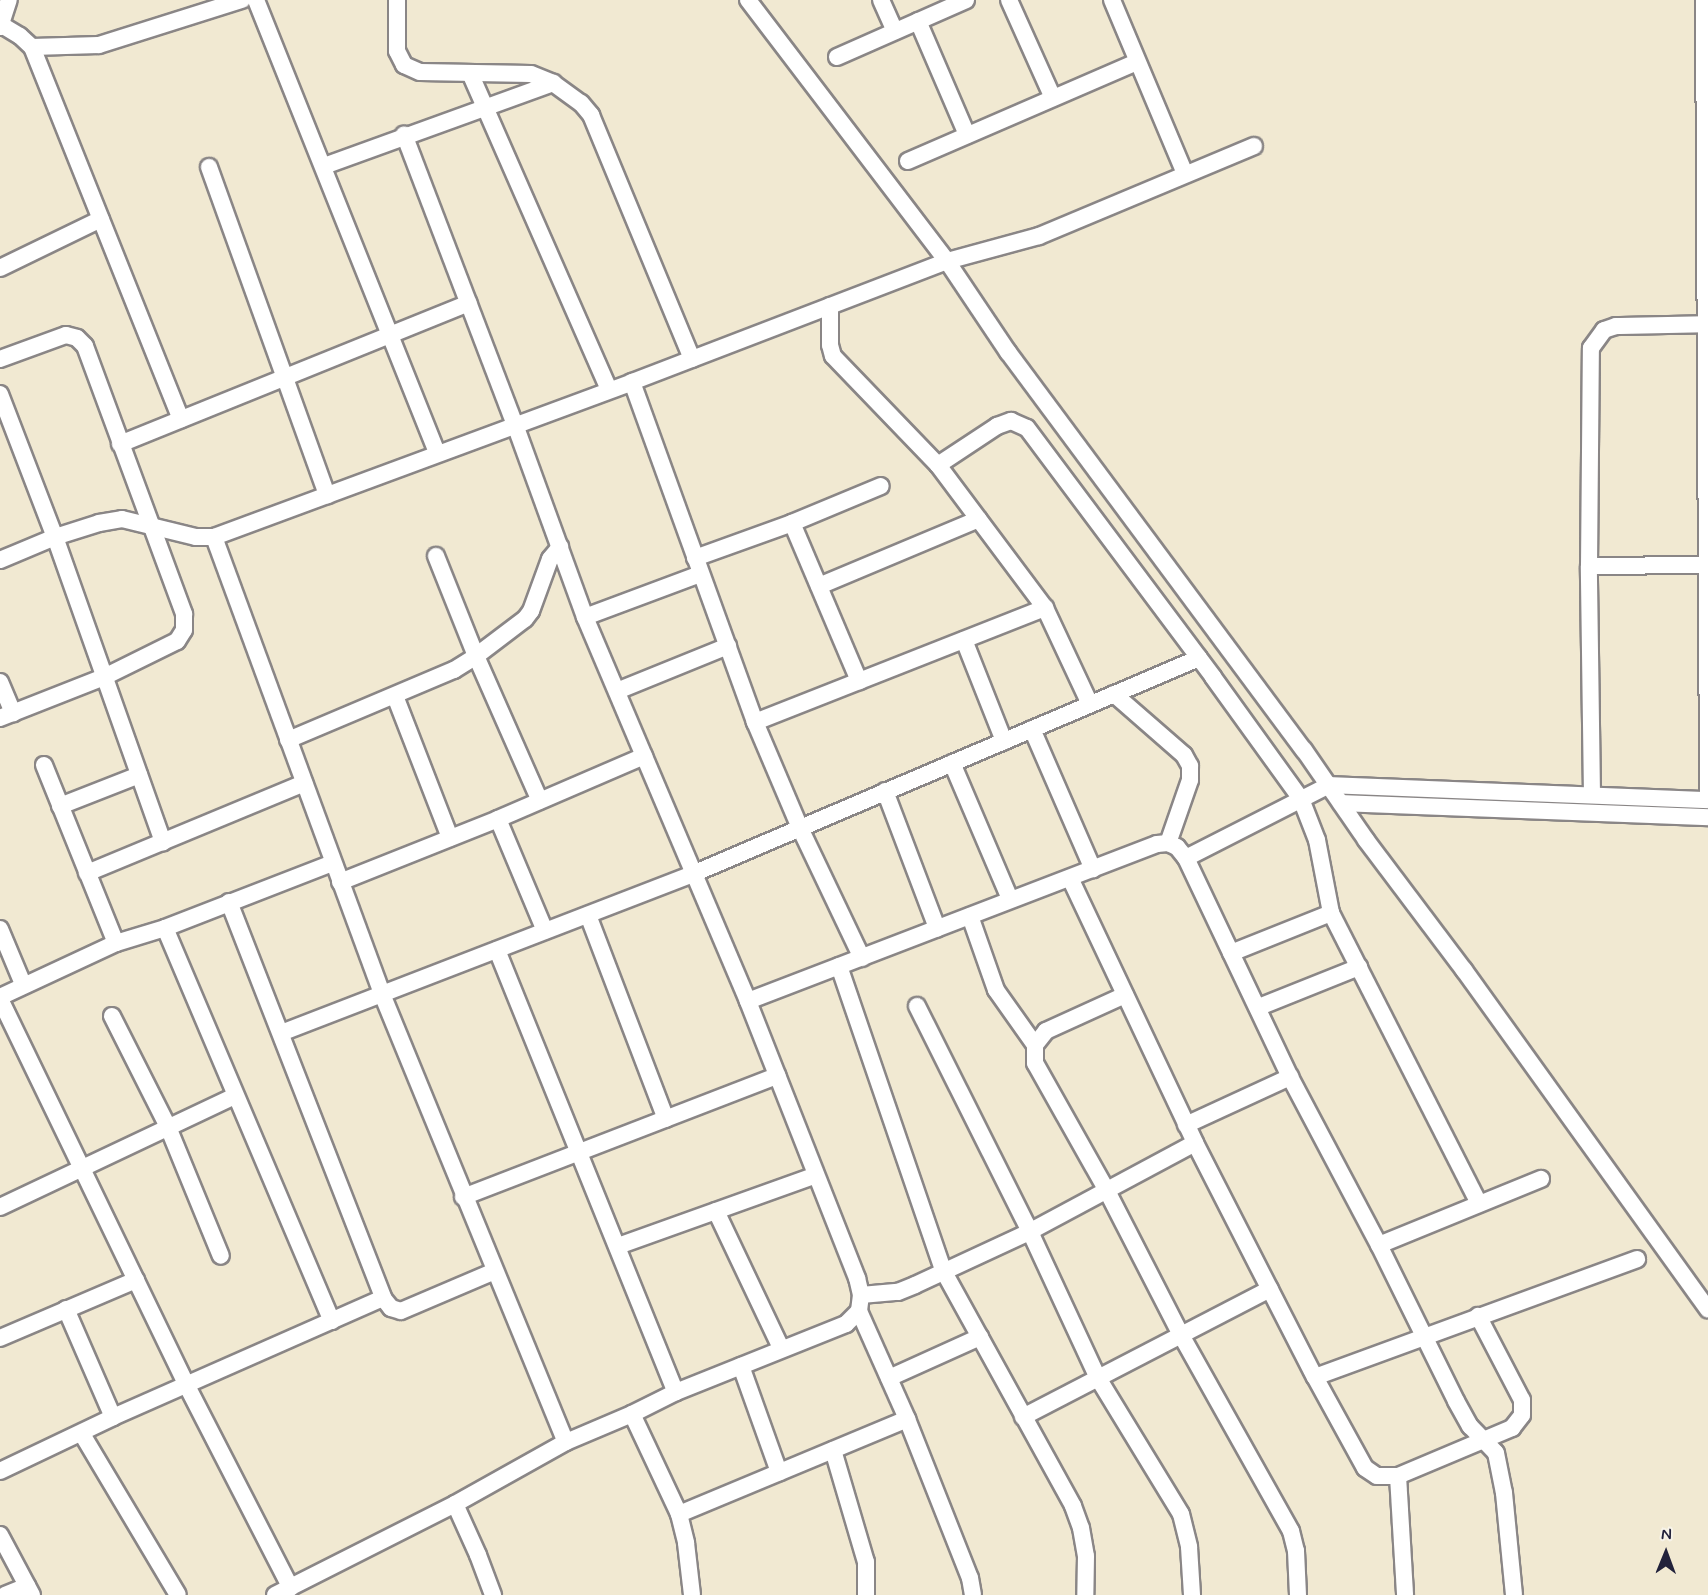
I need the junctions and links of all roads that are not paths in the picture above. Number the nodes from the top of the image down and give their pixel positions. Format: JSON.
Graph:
{"nodes":[{"id":1,"x":9,"y":0,"type":"edge"},
{"id":2,"x":242,"y":0,"type":"edge"},
{"id":3,"x":256,"y":0,"type":"edge"},
{"id":4,"x":397,"y":0,"type":"edge"},
{"id":5,"x":748,"y":0,"type":"edge"},
{"id":6,"x":881,"y":0,"type":"edge"},
{"id":7,"x":1009,"y":0,"type":"edge"},
{"id":8,"x":1112,"y":0,"type":"edge"},
{"id":9,"x":1704,"y":0,"type":"edge"},
{"id":10,"x":958,"y":2,"type":"edge"},
{"id":11,"x":918,"y":21,"type":"junction"},
{"id":12,"x":0,"y":25,"type":"edge"},
{"id":13,"x":895,"y":31,"type":"junction"},
{"id":14,"x":32,"y":47,"type":"junction"},
{"id":15,"x":837,"y":57,"type":"dead end"},
{"id":16,"x":1137,"y":62,"type":"junction"},
{"id":17,"x":470,"y":73,"type":"junction"},
{"id":18,"x":553,"y":83,"type":"junction"},
{"id":19,"x":1053,"y":98,"type":"junction"},
{"id":20,"x":484,"y":108,"type":"junction"},
{"id":21,"x":404,"y":135,"type":"junction"},
{"id":22,"x":967,"y":135,"type":"junction"},
{"id":23,"x":1254,"y":146,"type":"dead end"},
{"id":24,"x":908,"y":161,"type":"dead end"},
{"id":25,"x":324,"y":166,"type":"junction"},
{"id":26,"x":209,"y":167,"type":"dead end"},
{"id":27,"x":1185,"y":174,"type":"junction"},
{"id":28,"x":101,"y":219,"type":"junction"},
{"id":29,"x":947,"y":261,"type":"junction"},
{"id":30,"x":0,"y":268,"type":"edge"},
{"id":31,"x":469,"y":303,"type":"junction"},
{"id":32,"x":830,"y":306,"type":"junction"},
{"id":33,"x":1706,"y":324,"type":"edge"},
{"id":34,"x":391,"y":335,"type":"junction"},
{"id":35,"x":0,"y":359,"type":"edge"},
{"id":36,"x":692,"y":359,"type":"junction"},
{"id":37,"x":285,"y":378,"type":"junction"},
{"id":38,"x":632,"y":382,"type":"junction"},
{"id":39,"x":609,"y":390,"type":"junction"},
{"id":40,"x":0,"y":394,"type":"edge"},
{"id":41,"x":181,"y":420,"type":"junction"},
{"id":42,"x":515,"y":425,"type":"junction"},
{"id":43,"x":120,"y":444,"type":"junction"},
{"id":44,"x":437,"y":453,"type":"junction"},
{"id":45,"x":938,"y":465,"type":"junction"},
{"id":46,"x":881,"y":486,"type":"dead end"},
{"id":47,"x":327,"y":495,"type":"junction"},
{"id":48,"x":978,"y":519,"type":"junction"},
{"id":49,"x":792,"y":523,"type":"junction"},
{"id":50,"x":149,"y":526,"type":"junction"},
{"id":51,"x":55,"y":537,"type":"junction"},
{"id":52,"x":214,"y":537,"type":"junction"},
{"id":53,"x":560,"y":547,"type":"junction"},
{"id":54,"x":436,"y":556,"type":"dead end"},
{"id":55,"x":0,"y":560,"type":"edge"},
{"id":56,"x":1707,"y":565,"type":"edge"},
{"id":57,"x":698,"y":566,"type":"junction"},
{"id":58,"x":1589,"y":566,"type":"junction"},
{"id":59,"x":819,"y":586,"type":"junction"},
{"id":60,"x":1045,"y":608,"type":"junction"},
{"id":61,"x":585,"y":617,"type":"junction"},
{"id":62,"x":964,"y":640,"type":"junction"},
{"id":63,"x":728,"y":646,"type":"junction"},
{"id":64,"x":476,"y":656,"type":"junction"},
{"id":65,"x":1199,"y":658,"type":"junction"},
{"id":66,"x":104,"y":677,"type":"junction"},
{"id":67,"x":859,"y":681,"type":"junction"},
{"id":68,"x":0,"y":682,"type":"edge"},
{"id":69,"x":617,"y":692,"type":"junction"},
{"id":70,"x":1114,"y":694,"type":"junction"},
{"id":71,"x":394,"y":696,"type":"junction"},
{"id":72,"x":1090,"y":704,"type":"junction"},
{"id":73,"x":7,"y":716,"type":"edge"},
{"id":74,"x":755,"y":722,"type":"junction"},
{"id":75,"x":1032,"y":729,"type":"junction"},
{"id":76,"x":288,"y":740,"type":"junction"},
{"id":77,"x":1004,"y":741,"type":"junction"},
{"id":78,"x":644,"y":756,"type":"junction"},
{"id":79,"x":952,"y":763,"type":"junction"},
{"id":80,"x":44,"y":765,"type":"dead end"},
{"id":81,"x":139,"y":775,"type":"junction"},
{"id":82,"x":304,"y":783,"type":"junction"},
{"id":83,"x":1329,"y":785,"type":"junction"},
{"id":84,"x":885,"y":791,"type":"junction"},
{"id":85,"x":1592,"y":795,"type":"junction"},
{"id":86,"x":1708,"y":799,"type":"edge"},
{"id":87,"x":1301,"y":800,"type":"junction"},
{"id":88,"x":540,"y":801,"type":"junction"},
{"id":89,"x":1341,"y":803,"type":"junction"},
{"id":90,"x":60,"y":806,"type":"junction"},
{"id":91,"x":1708,"y":817,"type":"edge"},
{"id":92,"x":498,"y":819,"type":"junction"},
{"id":93,"x":800,"y":828,"type":"junction"},
{"id":94,"x":450,"y":838,"type":"junction"},
{"id":95,"x":163,"y":842,"type":"junction"},
{"id":96,"x":1168,"y":843,"type":"junction"},
{"id":97,"x":1186,"y":858,"type":"junction"},
{"id":98,"x":333,"y":863,"type":"junction"},
{"id":99,"x":1093,"y":869,"type":"junction"},
{"id":100,"x":87,"y":873,"type":"junction"},
{"id":101,"x":695,"y":873,"type":"junction"},
{"id":102,"x":1070,"y":878,"type":"junction"},
{"id":103,"x":340,"y":882,"type":"junction"},
{"id":104,"x":1010,"y":899,"type":"junction"},
{"id":105,"x":230,"y":902,"type":"junction"},
{"id":106,"x":1331,"y":913,"type":"junction"},
{"id":107,"x":588,"y":915,"type":"junction"},
{"id":108,"x":969,"y":916,"type":"junction"},
{"id":109,"x":165,"y":928,"type":"junction"},
{"id":110,"x":938,"y":928,"type":"junction"},
{"id":111,"x":0,"y":929,"type":"edge"},
{"id":112,"x":545,"y":931,"type":"junction"},
{"id":113,"x":116,"y":943,"type":"junction"},
{"id":114,"x":497,"y":950,"type":"junction"},
{"id":115,"x":1231,"y":953,"type":"junction"},
{"id":116,"x":862,"y":957,"type":"junction"},
{"id":117,"x":838,"y":966,"type":"junction"},
{"id":118,"x":1359,"y":967,"type":"junction"},
{"id":119,"x":23,"y":984,"type":"junction"},
{"id":120,"x":382,"y":994,"type":"junction"},
{"id":121,"x":1125,"y":995,"type":"junction"},
{"id":122,"x":0,"y":998,"type":"edge"},
{"id":123,"x":748,"y":1001,"type":"junction"},
{"id":124,"x":917,"y":1006,"type":"dead end"},
{"id":125,"x":1259,"y":1006,"type":"junction"},
{"id":126,"x":112,"y":1016,"type":"dead end"},
{"id":127,"x":281,"y":1033,"type":"junction"},
{"id":128,"x":1035,"y":1045,"type":"junction"},
{"id":129,"x":777,"y":1076,"type":"junction"},
{"id":130,"x":1290,"y":1077,"type":"junction"},
{"id":131,"x":235,"y":1096,"type":"junction"},
{"id":132,"x":666,"y":1119,"type":"junction"},
{"id":133,"x":1186,"y":1125,"type":"junction"},
{"id":134,"x":168,"y":1127,"type":"junction"},
{"id":135,"x":1195,"y":1143,"type":"junction"},
{"id":136,"x":580,"y":1151,"type":"junction"},
{"id":137,"x":82,"y":1168,"type":"junction"},
{"id":138,"x":816,"y":1175,"type":"junction"},
{"id":139,"x":1541,"y":1179,"type":"dead end"},
{"id":140,"x":1106,"y":1189,"type":"junction"},
{"id":141,"x":463,"y":1197,"type":"junction"},
{"id":142,"x":1479,"y":1204,"type":"junction"},
{"id":143,"x":0,"y":1207,"type":"edge"},
{"id":144,"x":716,"y":1211,"type":"junction"},
{"id":145,"x":1029,"y":1232,"type":"junction"},
{"id":146,"x":1379,"y":1245,"type":"junction"},
{"id":147,"x":618,"y":1246,"type":"junction"},
{"id":148,"x":221,"y":1256,"type":"dead end"},
{"id":149,"x":1637,"y":1259,"type":"dead end"},
{"id":150,"x":495,"y":1272,"type":"junction"},
{"id":151,"x":944,"y":1272,"type":"junction"},
{"id":152,"x":136,"y":1280,"type":"junction"},
{"id":153,"x":1270,"y":1289,"type":"junction"},
{"id":154,"x":383,"y":1298,"type":"junction"},
{"id":155,"x":860,"y":1303,"type":"junction"},
{"id":156,"x":66,"y":1310,"type":"junction"},
{"id":157,"x":1708,"y":1310,"type":"edge"},
{"id":158,"x":1478,"y":1316,"type":"junction"},
{"id":159,"x":332,"y":1321,"type":"junction"},
{"id":160,"x":1181,"y":1335,"type":"junction"},
{"id":161,"x":980,"y":1337,"type":"junction"},
{"id":162,"x":0,"y":1338,"type":"edge"},
{"id":163,"x":1424,"y":1338,"type":"junction"},
{"id":164,"x":781,"y":1348,"type":"junction"},
{"id":165,"x":741,"y":1366,"type":"junction"},
{"id":166,"x":889,"y":1377,"type":"junction"},
{"id":167,"x":1315,"y":1377,"type":"junction"},
{"id":168,"x":1098,"y":1378,"type":"junction"},
{"id":169,"x":187,"y":1386,"type":"junction"},
{"id":170,"x":676,"y":1392,"type":"junction"},
{"id":171,"x":632,"y":1414,"type":"junction"},
{"id":172,"x":1023,"y":1416,"type":"junction"},
{"id":173,"x":113,"y":1417,"type":"junction"},
{"id":174,"x":907,"y":1419,"type":"junction"},
{"id":175,"x":82,"y":1434,"type":"junction"},
{"id":176,"x":1484,"y":1438,"type":"junction"},
{"id":177,"x":566,"y":1442,"type":"junction"},
{"id":178,"x":833,"y":1450,"type":"junction"},
{"id":179,"x":0,"y":1471,"type":"edge"},
{"id":180,"x":779,"y":1472,"type":"junction"},
{"id":181,"x":1398,"y":1476,"type":"junction"},
{"id":182,"x":455,"y":1504,"type":"junction"},
{"id":183,"x":679,"y":1514,"type":"junction"},
{"id":184,"x":0,"y":1535,"type":"edge"},
{"id":185,"x":30,"y":1590,"type":"edge"},
{"id":186,"x":283,"y":1591,"type":"edge"},
{"id":187,"x":5,"y":1595,"type":"edge"},
{"id":188,"x":178,"y":1595,"type":"edge"},
{"id":189,"x":493,"y":1595,"type":"edge"},
{"id":190,"x":692,"y":1595,"type":"edge"},
{"id":191,"x":866,"y":1595,"type":"edge"},
{"id":192,"x":973,"y":1595,"type":"edge"},
{"id":193,"x":1085,"y":1595,"type":"edge"},
{"id":194,"x":1192,"y":1595,"type":"edge"},
{"id":195,"x":1298,"y":1595,"type":"edge"},
{"id":196,"x":1405,"y":1595,"type":"edge"},
{"id":197,"x":1514,"y":1595,"type":"edge"}],
"edges":[{"from":1,"to":12,"type":"street"},
{"from":2,"to":14,"type":"street"},
{"from":3,"to":25,"type":"street"},
{"from":4,"to":17,"type":"street"},
{"from":5,"to":29,"type":"street"},
{"from":6,"to":13,"type":"street"},
{"from":7,"to":19,"type":"street"},
{"from":8,"to":16,"type":"street"},
{"from":9,"to":33,"type":"street"},
{"from":10,"to":11,"type":"street"},
{"from":11,"to":13,"type":"street"},
{"from":11,"to":22,"type":"street"},
{"from":12,"to":14,"type":"street"},
{"from":13,"to":15,"type":"street"},
{"from":14,"to":28,"type":"street"},
{"from":16,"to":19,"type":"street"},
{"from":16,"to":27,"type":"street"},
{"from":17,"to":18,"type":"street"},
{"from":17,"to":20,"type":"street"},
{"from":18,"to":20,"type":"street"},
{"from":18,"to":36,"type":"street"},
{"from":19,"to":22,"type":"street"},
{"from":20,"to":21,"type":"street"},
{"from":20,"to":39,"type":"street"},
{"from":21,"to":25,"type":"street"},
{"from":21,"to":31,"type":"street"},
{"from":22,"to":24,"type":"street"},
{"from":23,"to":27,"type":"street"},
{"from":25,"to":34,"type":"street"},
{"from":26,"to":37,"type":"street"},
{"from":27,"to":29,"type":"street"},
{"from":28,"to":30,"type":"street"},
{"from":28,"to":41,"type":"street"},
{"from":29,"to":32,"type":"street"},
{"from":29,"to":83,"type":"street"},
{"from":31,"to":34,"type":"street"},
{"from":31,"to":42,"type":"street"},
{"from":32,"to":36,"type":"street"},
{"from":32,"to":45,"type":"street"},
{"from":33,"to":56,"type":"street"},
{"from":33,"to":58,"type":"street"},
{"from":34,"to":37,"type":"street"},
{"from":34,"to":44,"type":"street"},
{"from":35,"to":43,"type":"street"},
{"from":36,"to":38,"type":"street"},
{"from":37,"to":41,"type":"street"},
{"from":37,"to":47,"type":"street"},
{"from":38,"to":39,"type":"street"},
{"from":38,"to":57,"type":"street"},
{"from":39,"to":42,"type":"street"},
{"from":40,"to":51,"type":"street"},
{"from":41,"to":43,"type":"street"},
{"from":42,"to":44,"type":"street"},
{"from":42,"to":53,"type":"street"},
{"from":43,"to":50,"type":"street"},
{"from":44,"to":47,"type":"street"},
{"from":45,"to":48,"type":"street"},
{"from":45,"to":65,"type":"street"},
{"from":46,"to":49,"type":"street"},
{"from":47,"to":52,"type":"street"},
{"from":48,"to":59,"type":"street"},
{"from":48,"to":60,"type":"street"},
{"from":49,"to":57,"type":"street"},
{"from":49,"to":59,"type":"street"},
{"from":50,"to":51,"type":"street"},
{"from":50,"to":52,"type":"street"},
{"from":50,"to":66,"type":"street"},
{"from":51,"to":55,"type":"street"},
{"from":51,"to":66,"type":"street"},
{"from":52,"to":76,"type":"street"},
{"from":53,"to":61,"type":"street"},
{"from":53,"to":64,"type":"street"},
{"from":54,"to":64,"type":"street"},
{"from":56,"to":58,"type":"street"},
{"from":56,"to":86,"type":"street"},
{"from":57,"to":61,"type":"street"},
{"from":57,"to":63,"type":"street"},
{"from":58,"to":85,"type":"street"},
{"from":59,"to":67,"type":"street"},
{"from":60,"to":62,"type":"street"},
{"from":60,"to":72,"type":"street"},
{"from":61,"to":69,"type":"street"},
{"from":62,"to":67,"type":"street"},
{"from":62,"to":77,"type":"street"},
{"from":63,"to":69,"type":"street"},
{"from":63,"to":74,"type":"street"},
{"from":64,"to":71,"type":"street"},
{"from":64,"to":88,"type":"street"},
{"from":65,"to":70,"type":"street"},
{"from":65,"to":87,"type":"street"},
{"from":66,"to":73,"type":"street"},
{"from":66,"to":81,"type":"street"},
{"from":67,"to":74,"type":"street"},
{"from":68,"to":73,"type":"street"},
{"from":69,"to":78,"type":"street"},
{"from":70,"to":72,"type":"street"},
{"from":70,"to":96,"type":"street"},
{"from":71,"to":76,"type":"street"},
{"from":71,"to":94,"type":"street"},
{"from":72,"to":75,"type":"street"},
{"from":74,"to":93,"type":"street"},
{"from":75,"to":77,"type":"street"},
{"from":75,"to":99,"type":"street"},
{"from":76,"to":82,"type":"street"},
{"from":77,"to":79,"type":"street"},
{"from":78,"to":88,"type":"street"},
{"from":78,"to":101,"type":"street"},
{"from":79,"to":84,"type":"street"},
{"from":79,"to":104,"type":"street"},
{"from":80,"to":90,"type":"street"},
{"from":81,"to":90,"type":"street"},
{"from":81,"to":95,"type":"street"},
{"from":82,"to":95,"type":"street"},
{"from":82,"to":98,"type":"street"},
{"from":83,"to":85,"type":"street"},
{"from":83,"to":87,"type":"street"},
{"from":83,"to":89,"type":"street"},
{"from":84,"to":93,"type":"street"},
{"from":84,"to":110,"type":"street"},
{"from":85,"to":86,"type":"street"},
{"from":87,"to":97,"type":"street"},
{"from":87,"to":106,"type":"street"},
{"from":88,"to":92,"type":"street"},
{"from":89,"to":91,"type":"street"},
{"from":89,"to":157,"type":"street"},
{"from":90,"to":100,"type":"street"},
{"from":92,"to":94,"type":"street"},
{"from":92,"to":112,"type":"street"},
{"from":93,"to":101,"type":"street"},
{"from":93,"to":116,"type":"street"},
{"from":94,"to":103,"type":"street"},
{"from":95,"to":100,"type":"street"},
{"from":96,"to":97,"type":"street"},
{"from":96,"to":99,"type":"street"},
{"from":97,"to":115,"type":"street"},
{"from":98,"to":103,"type":"street"},
{"from":98,"to":105,"type":"street"},
{"from":99,"to":102,"type":"street"},
{"from":100,"to":113,"type":"street"},
{"from":101,"to":107,"type":"street"},
{"from":101,"to":123,"type":"street"},
{"from":102,"to":104,"type":"street"},
{"from":102,"to":121,"type":"street"},
{"from":103,"to":120,"type":"street"},
{"from":104,"to":108,"type":"street"},
{"from":105,"to":109,"type":"street"},
{"from":105,"to":127,"type":"street"},
{"from":106,"to":115,"type":"street"},
{"from":106,"to":118,"type":"street"},
{"from":107,"to":112,"type":"street"},
{"from":107,"to":132,"type":"street"},
{"from":108,"to":110,"type":"street"},
{"from":108,"to":128,"type":"street"},
{"from":109,"to":113,"type":"street"},
{"from":109,"to":131,"type":"street"},
{"from":110,"to":116,"type":"street"},
{"from":111,"to":119,"type":"street"},
{"from":112,"to":114,"type":"street"},
{"from":113,"to":119,"type":"street"},
{"from":114,"to":120,"type":"street"},
{"from":114,"to":136,"type":"street"},
{"from":115,"to":125,"type":"street"},
{"from":116,"to":117,"type":"street"},
{"from":117,"to":123,"type":"street"},
{"from":117,"to":151,"type":"street"},
{"from":118,"to":125,"type":"street"},
{"from":118,"to":142,"type":"street"},
{"from":119,"to":122,"type":"street"},
{"from":120,"to":127,"type":"street"},
{"from":120,"to":141,"type":"street"},
{"from":121,"to":128,"type":"street"},
{"from":121,"to":133,"type":"street"},
{"from":122,"to":137,"type":"street"},
{"from":123,"to":129,"type":"street"},
{"from":124,"to":145,"type":"street"},
{"from":125,"to":130,"type":"street"},
{"from":126,"to":134,"type":"street"},
{"from":127,"to":154,"type":"street"},
{"from":128,"to":140,"type":"street"},
{"from":129,"to":132,"type":"street"},
{"from":129,"to":138,"type":"street"},
{"from":130,"to":133,"type":"street"},
{"from":130,"to":146,"type":"street"},
{"from":131,"to":134,"type":"street"},
{"from":131,"to":159,"type":"street"},
{"from":132,"to":136,"type":"street"},
{"from":133,"to":135,"type":"street"},
{"from":134,"to":137,"type":"street"},
{"from":134,"to":148,"type":"street"},
{"from":135,"to":140,"type":"street"},
{"from":135,"to":153,"type":"street"},
{"from":136,"to":141,"type":"street"},
{"from":136,"to":147,"type":"street"},
{"from":137,"to":143,"type":"street"},
{"from":137,"to":152,"type":"street"},
{"from":138,"to":144,"type":"street"},
{"from":138,"to":155,"type":"street"},
{"from":139,"to":142,"type":"street"},
{"from":140,"to":145,"type":"street"},
{"from":140,"to":160,"type":"street"},
{"from":141,"to":150,"type":"street"},
{"from":142,"to":146,"type":"street"},
{"from":144,"to":147,"type":"street"},
{"from":144,"to":164,"type":"street"},
{"from":145,"to":151,"type":"street"},
{"from":145,"to":168,"type":"street"},
{"from":146,"to":163,"type":"street"},
{"from":147,"to":170,"type":"street"},
{"from":149,"to":158,"type":"street"},
{"from":150,"to":154,"type":"street"},
{"from":150,"to":177,"type":"street"},
{"from":151,"to":155,"type":"street"},
{"from":151,"to":161,"type":"street"},
{"from":152,"to":156,"type":"street"},
{"from":152,"to":169,"type":"street"},
{"from":153,"to":160,"type":"street"},
{"from":153,"to":167,"type":"street"},
{"from":154,"to":159,"type":"street"},
{"from":155,"to":164,"type":"street"},
{"from":155,"to":166,"type":"street"},
{"from":156,"to":162,"type":"street"},
{"from":156,"to":173,"type":"street"},
{"from":158,"to":163,"type":"street"},
{"from":158,"to":176,"type":"street"},
{"from":159,"to":169,"type":"street"},
{"from":160,"to":168,"type":"street"},
{"from":160,"to":195,"type":"street"},
{"from":161,"to":166,"type":"street"},
{"from":161,"to":172,"type":"street"},
{"from":163,"to":167,"type":"street"},
{"from":163,"to":176,"type":"street"},
{"from":164,"to":165,"type":"street"},
{"from":165,"to":170,"type":"street"},
{"from":165,"to":180,"type":"street"},
{"from":166,"to":174,"type":"street"},
{"from":167,"to":181,"type":"street"},
{"from":168,"to":172,"type":"street"},
{"from":168,"to":194,"type":"street"},
{"from":169,"to":173,"type":"street"},
{"from":169,"to":186,"type":"street"},
{"from":170,"to":171,"type":"street"},
{"from":171,"to":177,"type":"street"},
{"from":171,"to":183,"type":"street"},
{"from":172,"to":193,"type":"street"},
{"from":173,"to":175,"type":"street"},
{"from":174,"to":178,"type":"street"},
{"from":174,"to":192,"type":"street"},
{"from":175,"to":179,"type":"street"},
{"from":175,"to":188,"type":"street"},
{"from":176,"to":181,"type":"street"},
{"from":176,"to":197,"type":"street"},
{"from":177,"to":182,"type":"street"},
{"from":178,"to":180,"type":"street"},
{"from":178,"to":191,"type":"street"},
{"from":180,"to":183,"type":"street"},
{"from":181,"to":196,"type":"street"},
{"from":182,"to":186,"type":"street"},
{"from":182,"to":189,"type":"street"},
{"from":183,"to":190,"type":"street"},
{"from":184,"to":185,"type":"street"},
{"from":185,"to":187,"type":"street"}]}
